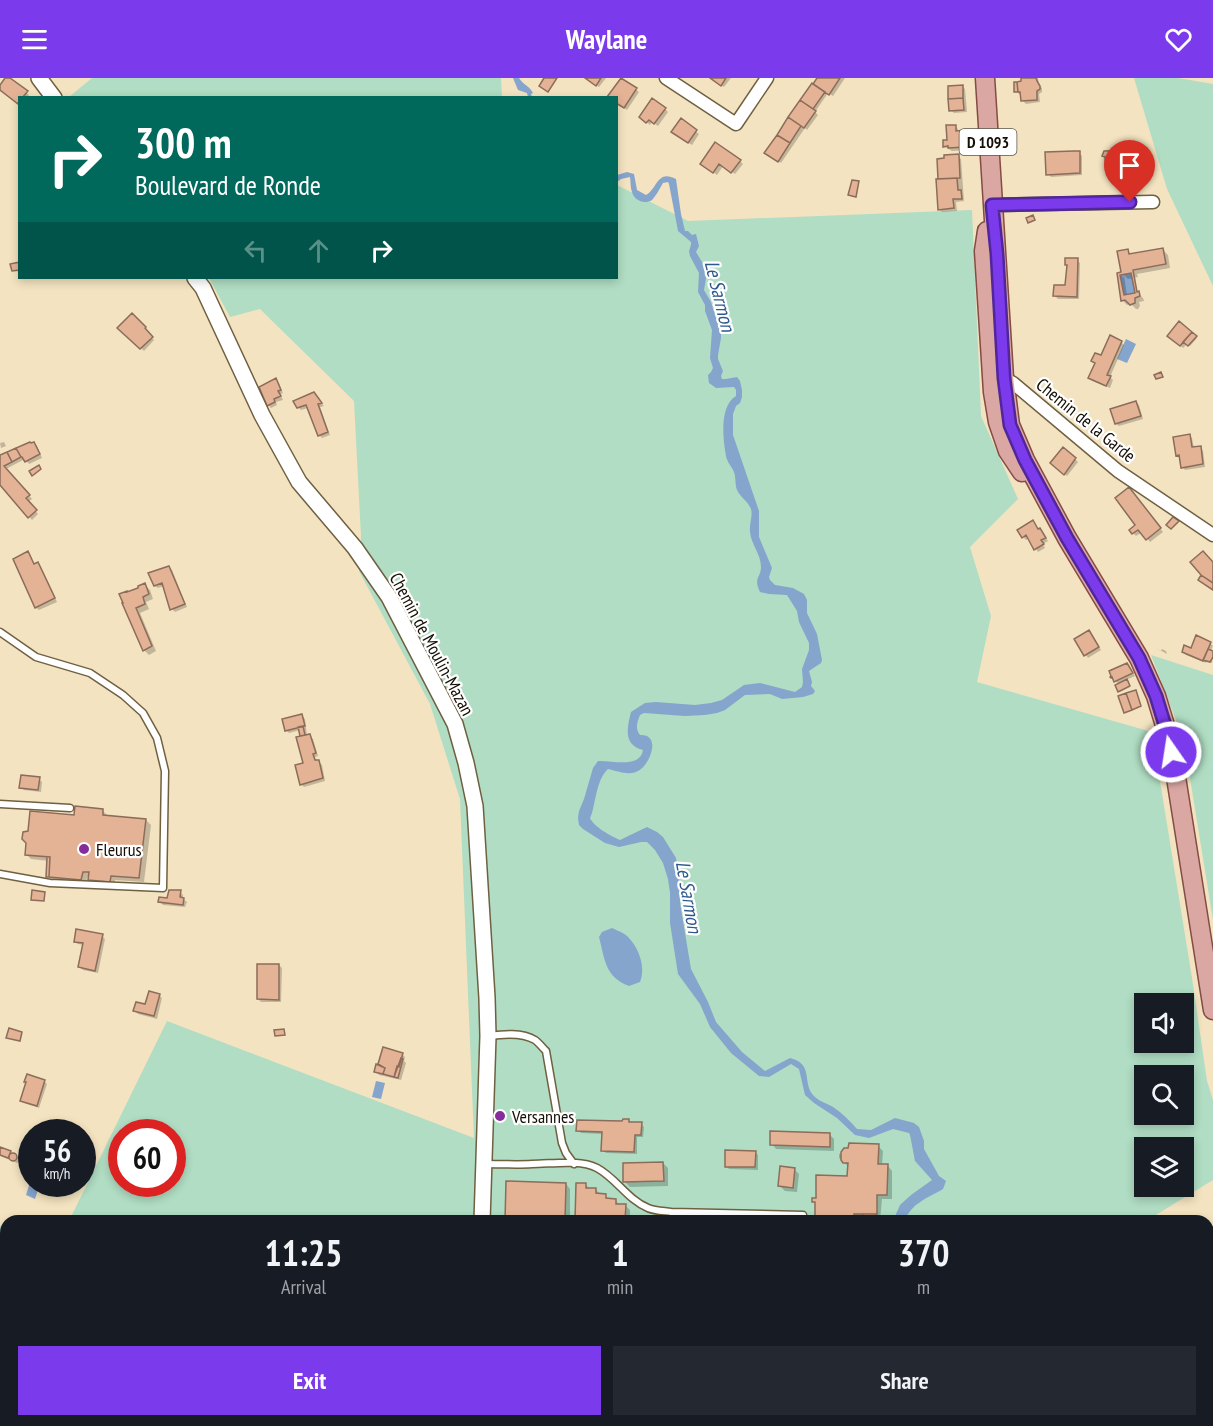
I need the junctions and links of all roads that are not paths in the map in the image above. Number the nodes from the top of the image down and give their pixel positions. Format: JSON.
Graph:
{"nodes":[{"id":1,"x":39,"y":78,"type":"edge"},
{"id":2,"x":666,"y":78,"type":"edge"},
{"id":3,"x":767,"y":78,"type":"edge"},
{"id":4,"x":985,"y":78,"type":"edge"},
{"id":5,"x":52,"y":96,"type":"edge"},
{"id":6,"x":1153,"y":202,"type":"dead end"},
{"id":7,"x":992,"y":205,"type":"junction"},
{"id":8,"x":196,"y":279,"type":"edge"},
{"id":9,"x":986,"y":298,"type":"junction"},
{"id":10,"x":1004,"y":378,"type":"junction"},
{"id":11,"x":1213,"y":535,"type":"edge"},
{"id":12,"x":1067,"y":538,"type":"junction"},
{"id":13,"x":0,"y":632,"type":"edge"},
{"id":14,"x":0,"y":804,"type":"edge"},
{"id":15,"x":70,"y":808,"type":"dead end"},
{"id":16,"x":0,"y":874,"type":"edge"},
{"id":17,"x":1213,"y":1010,"type":"edge"},
{"id":18,"x":488,"y":1036,"type":"junction"},
{"id":19,"x":484,"y":1164,"type":"junction"},
{"id":20,"x":574,"y":1164,"type":"junction"},
{"id":21,"x":482,"y":1215,"type":"edge"},
{"id":22,"x":803,"y":1215,"type":"dead end"}],
"edges":[{"from":1,"to":5,"type":"street"},
{"from":2,"to":3,"type":"street"},
{"from":4,"to":7,"type":"main road","number":"D 1093"},
{"from":6,"to":7,"type":"street"},
{"from":7,"to":9,"type":"main road","number":"D 1093"},
{"from":7,"to":10,"type":"main road","number":"D 1093"},
{"from":8,"to":18,"type":"street","name":"Chemin de Moulin-Mazan"},
{"from":9,"to":10,"type":"street"},
{"from":9,"to":12,"type":"main road","number":"D 1093"},
{"from":10,"to":11,"type":"street","name":"Chemin de la Garde"},
{"from":10,"to":12,"type":"main road","number":"D 1093"},
{"from":12,"to":17,"type":"main road","number":"D 1093"},
{"from":13,"to":16,"type":"lane"},
{"from":14,"to":15,"type":"lane"},
{"from":18,"to":19,"type":"street","name":"Chemin de Moulin-Mazan"},
{"from":18,"to":20,"type":"lane"},
{"from":19,"to":20,"type":"lane"},
{"from":19,"to":21,"type":"street","name":"Chemin de Moulin-Mazan"},
{"from":20,"to":22,"type":"lane"}]}
